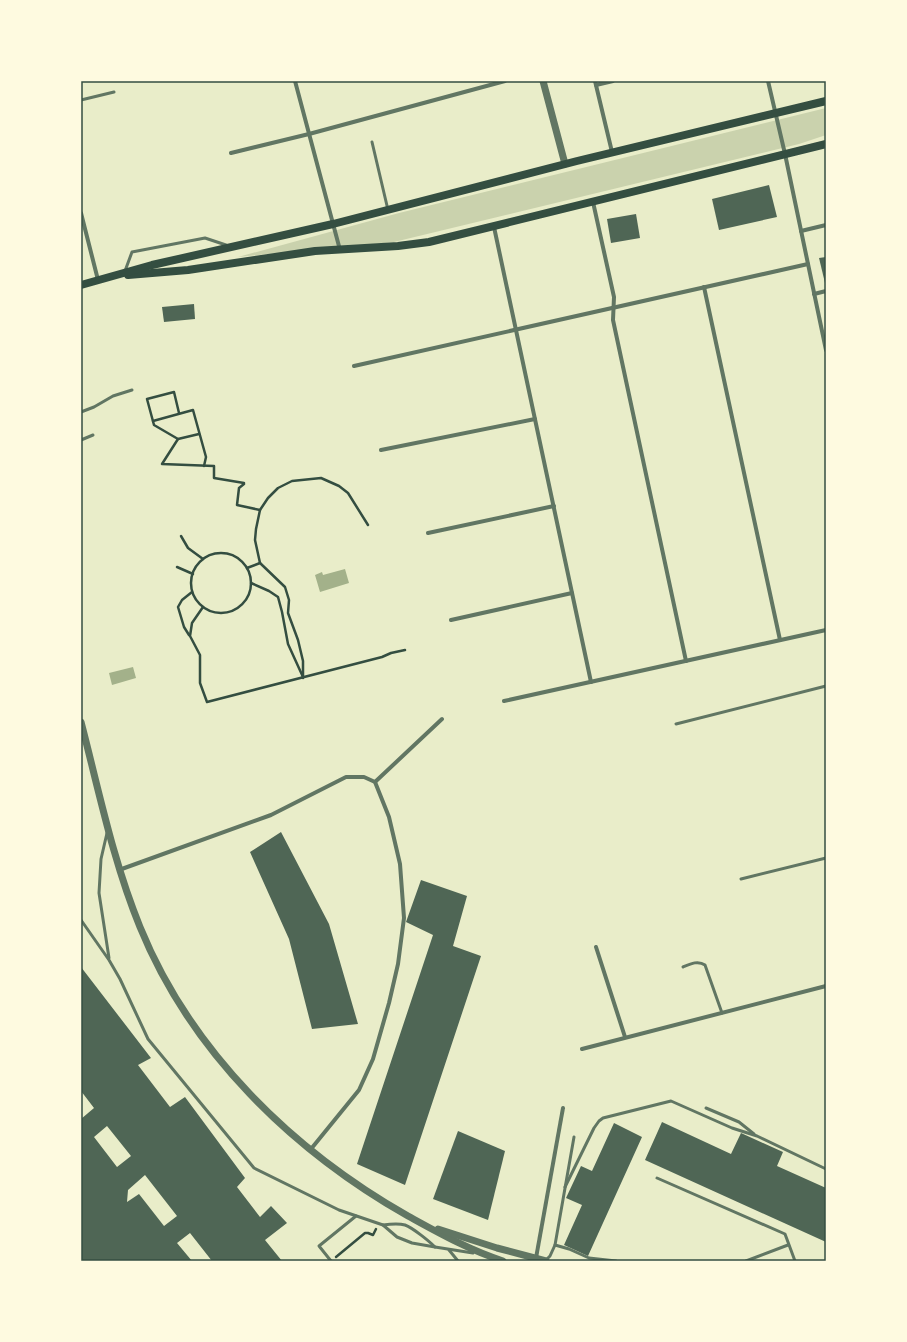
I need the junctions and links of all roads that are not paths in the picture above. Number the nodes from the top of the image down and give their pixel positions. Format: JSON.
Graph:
{"nodes":[{"id":1,"x":295,"y":81,"type":"edge"},
{"id":2,"x":505,"y":81,"type":"edge"},
{"id":3,"x":543,"y":81,"type":"edge"},
{"id":4,"x":613,"y":81,"type":"edge"},
{"id":5,"x":768,"y":81,"type":"edge"},
{"id":6,"x":596,"y":83,"type":"edge"},
{"id":7,"x":114,"y":92,"type":"dead end"},
{"id":8,"x":81,"y":100,"type":"edge"},
{"id":9,"x":826,"y":101,"type":"edge"},
{"id":10,"x":775,"y":113,"type":"junction"},
{"id":11,"x":309,"y":134,"type":"junction"},
{"id":12,"x":372,"y":142,"type":"dead end"},
{"id":13,"x":826,"y":144,"type":"edge"},
{"id":14,"x":231,"y":153,"type":"dead end"},
{"id":15,"x":612,"y":153,"type":"junction"},
{"id":16,"x":785,"y":154,"type":"junction"},
{"id":17,"x":565,"y":164,"type":"junction"},
{"id":18,"x":593,"y":202,"type":"junction"},
{"id":19,"x":388,"y":210,"type":"junction"},
{"id":20,"x":81,"y":213,"type":"edge"},
{"id":21,"x":333,"y":224,"type":"junction"},
{"id":22,"x":826,"y":225,"type":"edge"},
{"id":23,"x":494,"y":227,"type":"junction"},
{"id":24,"x":801,"y":231,"type":"junction"},
{"id":25,"x":230,"y":246,"type":"junction"},
{"id":26,"x":340,"y":250,"type":"junction"},
{"id":27,"x":808,"y":264,"type":"junction"},
{"id":28,"x":124,"y":273,"type":"junction"},
{"id":29,"x":113,"y":276,"type":"junction"},
{"id":30,"x":98,"y":280,"type":"junction"},
{"id":31,"x":81,"y":285,"type":"edge"},
{"id":32,"x":704,"y":287,"type":"junction"},
{"id":33,"x":826,"y":290,"type":"edge"},
{"id":34,"x":814,"y":294,"type":"junction"},
{"id":35,"x":614,"y":308,"type":"junction"},
{"id":36,"x":516,"y":330,"type":"junction"},
{"id":37,"x":826,"y":350,"type":"edge"},
{"id":38,"x":354,"y":366,"type":"dead end"},
{"id":39,"x":132,"y":390,"type":"dead end"},
{"id":40,"x":81,"y":412,"type":"edge"},
{"id":41,"x":535,"y":419,"type":"junction"},
{"id":42,"x":93,"y":435,"type":"dead end"},
{"id":43,"x":81,"y":440,"type":"edge"},
{"id":44,"x":381,"y":450,"type":"dead end"},
{"id":45,"x":554,"y":506,"type":"junction"},
{"id":46,"x":428,"y":533,"type":"dead end"},
{"id":47,"x":572,"y":593,"type":"junction"},
{"id":48,"x":451,"y":620,"type":"dead end"},
{"id":49,"x":826,"y":630,"type":"edge"},
{"id":50,"x":780,"y":640,"type":"junction"},
{"id":51,"x":686,"y":661,"type":"junction"},
{"id":52,"x":591,"y":682,"type":"junction"},
{"id":53,"x":826,"y":686,"type":"edge"},
{"id":54,"x":504,"y":701,"type":"dead end"},
{"id":55,"x":442,"y":719,"type":"dead end"},
{"id":56,"x":81,"y":722,"type":"edge"},
{"id":57,"x":676,"y":724,"type":"dead end"},
{"id":58,"x":375,"y":782,"type":"junction"},
{"id":59,"x":108,"y":827,"type":"junction"},
{"id":60,"x":826,"y":858,"type":"edge"},
{"id":61,"x":119,"y":870,"type":"junction"},
{"id":62,"x":741,"y":879,"type":"dead end"},
{"id":63,"x":81,"y":921,"type":"edge"},
{"id":64,"x":596,"y":947,"type":"dead end"},
{"id":65,"x":109,"y":960,"type":"junction"},
{"id":66,"x":683,"y":967,"type":"dead end"},
{"id":67,"x":826,"y":986,"type":"edge"},
{"id":68,"x":722,"y":1012,"type":"junction"},
{"id":69,"x":626,"y":1037,"type":"junction"},
{"id":70,"x":582,"y":1049,"type":"dead end"},
{"id":71,"x":562,"y":1108,"type":"dead end"},
{"id":72,"x":706,"y":1108,"type":"dead end"},
{"id":73,"x":757,"y":1136,"type":"junction"},
{"id":74,"x":574,"y":1137,"type":"dead end"},
{"id":75,"x":311,"y":1149,"type":"junction"},
{"id":76,"x":826,"y":1169,"type":"edge"},
{"id":77,"x":657,"y":1178,"type":"dead end"},
{"id":78,"x":565,"y":1187,"type":"junction"},
{"id":79,"x":356,"y":1216,"type":"junction"},
{"id":80,"x":419,"y":1222,"type":"junction"},
{"id":81,"x":381,"y":1224,"type":"junction"},
{"id":82,"x":555,"y":1245,"type":"junction"},
{"id":83,"x":788,"y":1245,"type":"junction"},
{"id":84,"x":435,"y":1247,"type":"junction"},
{"id":85,"x":449,"y":1250,"type":"junction"},
{"id":86,"x":483,"y":1254,"type":"junction"},
{"id":87,"x":536,"y":1258,"type":"junction"},
{"id":88,"x":331,"y":1261,"type":"edge"},
{"id":89,"x":458,"y":1261,"type":"edge"},
{"id":90,"x":503,"y":1261,"type":"edge"},
{"id":91,"x":546,"y":1261,"type":"edge"},
{"id":92,"x":616,"y":1261,"type":"edge"},
{"id":93,"x":746,"y":1261,"type":"edge"},
{"id":94,"x":795,"y":1261,"type":"edge"}],
"edges":[{"from":1,"to":11,"type":"street"},
{"from":2,"to":11,"type":"street"},
{"from":3,"to":17,"type":"street"},
{"from":4,"to":6,"type":"street"},
{"from":5,"to":10,"type":"street"},
{"from":6,"to":15,"type":"street"},
{"from":7,"to":8,"type":"lane"},
{"from":9,"to":10,"type":"main road"},
{"from":10,"to":15,"type":"main road"},
{"from":10,"to":16,"type":"street"},
{"from":11,"to":14,"type":"street"},
{"from":11,"to":21,"type":"street"},
{"from":12,"to":19,"type":"lane"},
{"from":13,"to":16,"type":"main road"},
{"from":15,"to":17,"type":"main road"},
{"from":16,"to":18,"type":"main road"},
{"from":16,"to":24,"type":"street"},
{"from":17,"to":19,"type":"main road"},
{"from":18,"to":23,"type":"main road"},
{"from":18,"to":35,"type":"street"},
{"from":19,"to":21,"type":"main road"},
{"from":20,"to":30,"type":"street"},
{"from":21,"to":25,"type":"main road"},
{"from":21,"to":26,"type":"street"},
{"from":22,"to":24,"type":"street"},
{"from":23,"to":26,"type":"main road"},
{"from":23,"to":36,"type":"street"},
{"from":24,"to":27,"type":"street"},
{"from":25,"to":28,"type":"main road"},
{"from":25,"to":28,"type":"lane"},
{"from":26,"to":29,"type":"main road"},
{"from":27,"to":32,"type":"street"},
{"from":27,"to":34,"type":"street"},
{"from":28,"to":29,"type":"main road"},
{"from":29,"to":30,"type":"main road"},
{"from":30,"to":31,"type":"main road"},
{"from":32,"to":35,"type":"street"},
{"from":32,"to":50,"type":"street"},
{"from":33,"to":34,"type":"street"},
{"from":34,"to":37,"type":"street"},
{"from":35,"to":36,"type":"street"},
{"from":35,"to":51,"type":"street"},
{"from":36,"to":38,"type":"street"},
{"from":36,"to":41,"type":"street"},
{"from":39,"to":40,"type":"lane"},
{"from":41,"to":44,"type":"street"},
{"from":41,"to":45,"type":"street"},
{"from":42,"to":43,"type":"lane"},
{"from":45,"to":46,"type":"street"},
{"from":45,"to":47,"type":"street"},
{"from":47,"to":48,"type":"street"},
{"from":47,"to":52,"type":"street"},
{"from":49,"to":50,"type":"street"},
{"from":50,"to":51,"type":"street"},
{"from":51,"to":52,"type":"street"},
{"from":52,"to":54,"type":"street"},
{"from":53,"to":57,"type":"lane"},
{"from":55,"to":58,"type":"street"},
{"from":56,"to":59,"type":"street"},
{"from":58,"to":61,"type":"street"},
{"from":58,"to":75,"type":"street"},
{"from":59,"to":61,"type":"street"},
{"from":59,"to":65,"type":"lane"},
{"from":60,"to":62,"type":"lane"},
{"from":61,"to":75,"type":"street"},
{"from":63,"to":65,"type":"lane"},
{"from":64,"to":69,"type":"street"},
{"from":65,"to":79,"type":"lane"},
{"from":66,"to":68,"type":"lane"},
{"from":67,"to":68,"type":"street"},
{"from":68,"to":69,"type":"street"},
{"from":69,"to":70,"type":"street"},
{"from":71,"to":87,"type":"street"},
{"from":72,"to":73,"type":"lane"},
{"from":73,"to":76,"type":"lane"},
{"from":73,"to":78,"type":"lane"},
{"from":74,"to":78,"type":"lane"},
{"from":75,"to":80,"type":"street"},
{"from":77,"to":83,"type":"lane"},
{"from":78,"to":82,"type":"lane"},
{"from":79,"to":81,"type":"lane"},
{"from":79,"to":88,"type":"lane"},
{"from":80,"to":86,"type":"street"},
{"from":80,"to":87,"type":"street"},
{"from":81,"to":84,"type":"lane"},
{"from":81,"to":84,"type":"lane"},
{"from":82,"to":91,"type":"lane"},
{"from":82,"to":92,"type":"lane"},
{"from":83,"to":93,"type":"lane"},
{"from":83,"to":94,"type":"lane"},
{"from":84,"to":85,"type":"lane"},
{"from":85,"to":86,"type":"lane"},
{"from":85,"to":89,"type":"lane"},
{"from":86,"to":90,"type":"street"},
{"from":87,"to":91,"type":"street"}]}
